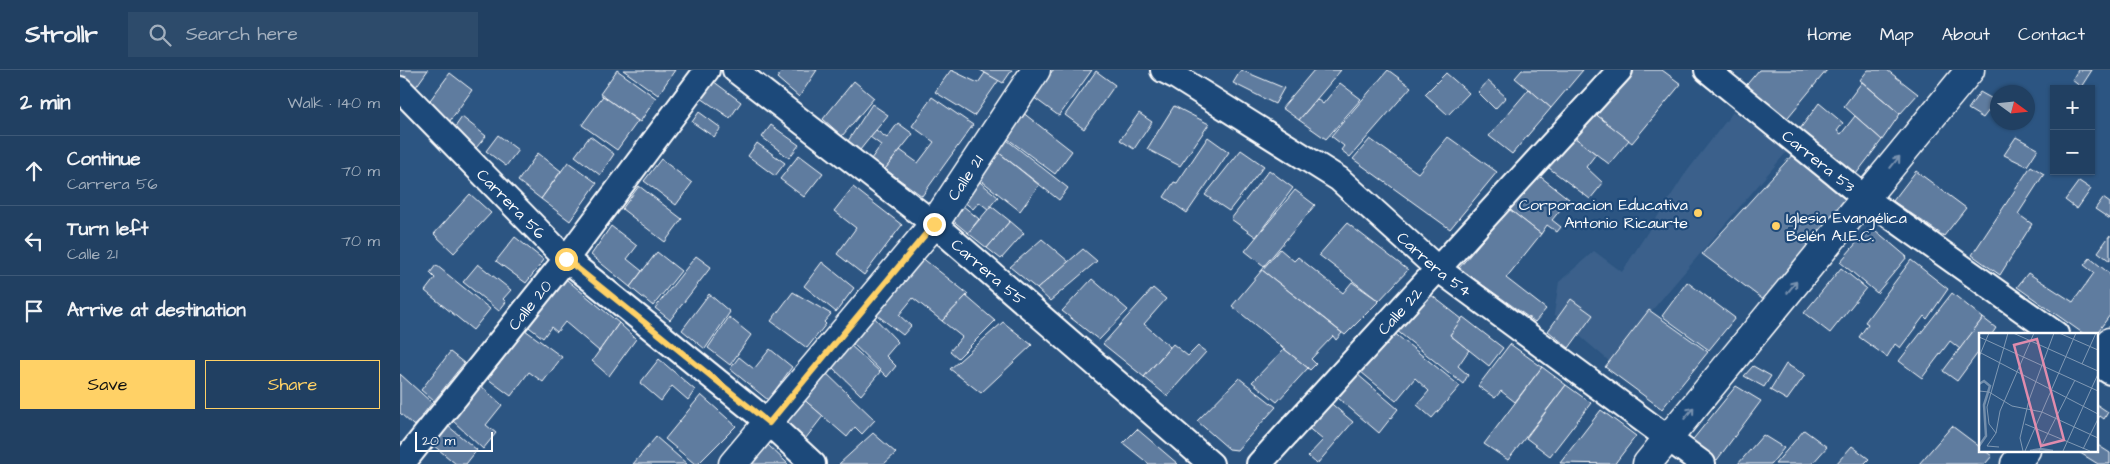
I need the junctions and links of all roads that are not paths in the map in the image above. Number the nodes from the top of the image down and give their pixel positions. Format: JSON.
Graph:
{"nodes":[{"id":1,"x":708,"y":70,"type":"edge"},
{"id":2,"x":735,"y":70,"type":"edge"},
{"id":3,"x":1036,"y":70,"type":"edge"},
{"id":4,"x":1163,"y":70,"type":"edge"},
{"id":5,"x":1620,"y":70,"type":"edge"},
{"id":6,"x":1708,"y":70,"type":"edge"},
{"id":7,"x":1970,"y":70,"type":"edge"},
{"id":8,"x":400,"y":89,"type":"edge"},
{"id":9,"x":1866,"y":198,"type":"junction"},
{"id":10,"x":934,"y":224,"type":"junction"},
{"id":11,"x":566,"y":259,"type":"junction"},
{"id":12,"x":1438,"y":269,"type":"junction"},
{"id":13,"x":2055,"y":333,"type":"edge"},
{"id":14,"x":2110,"y":342,"type":"edge"},
{"id":15,"x":2098,"y":358,"type":"edge"},
{"id":16,"x":2098,"y":363,"type":"edge"},
{"id":17,"x":2110,"y":372,"type":"edge"},
{"id":18,"x":769,"y":423,"type":"junction"},
{"id":19,"x":1668,"y":438,"type":"junction"},
{"id":20,"x":2025,"y":452,"type":"edge"},
{"id":21,"x":402,"y":464,"type":"edge"},
{"id":22,"x":733,"y":464,"type":"edge"},
{"id":23,"x":813,"y":464,"type":"edge"},
{"id":24,"x":1211,"y":464,"type":"edge"},
{"id":25,"x":1259,"y":464,"type":"edge"},
{"id":26,"x":1646,"y":464,"type":"edge"},
{"id":27,"x":1703,"y":464,"type":"edge"},
{"id":28,"x":2016,"y":464,"type":"edge"}],
"edges":[{"from":1,"to":11,"type":"street","name":"Calle 20"},
{"from":2,"to":10,"type":"street","name":"Carrera 55"},
{"from":3,"to":10,"type":"main road","name":"Calle 21"},
{"from":4,"to":12,"type":"street","name":"Carrera 54"},
{"from":5,"to":12,"type":"street","name":"Calle 22"},
{"from":6,"to":9,"type":"street","name":"Carrera 53"},
{"from":9,"to":7,"type":"main road","one_way":true},
{"from":8,"to":11,"type":"street","name":"Carrera 56"},
{"from":9,"to":13,"type":"street","name":"Carrera 53"},
{"from":19,"to":9,"type":"main road","one_way":true},
{"from":10,"to":18,"type":"main road","name":"Calle 21"},
{"from":10,"to":24,"type":"street","name":"Carrera 55"},
{"from":11,"to":18,"type":"street","name":"Carrera 56"},
{"from":11,"to":21,"type":"street","name":"Calle 20"},
{"from":12,"to":19,"type":"street","name":"Carrera 54"},
{"from":12,"to":25,"type":"street","name":"Calle 22"},
{"from":14,"to":15,"type":"main road"},
{"from":16,"to":17,"type":"street"},
{"from":18,"to":22,"type":"main road","name":"Calle 21"},
{"from":18,"to":23,"type":"street","name":"Carrera 56"},
{"from":19,"to":26,"type":"main road"},
{"from":19,"to":27,"type":"street","name":"Carrera 54"},
{"from":20,"to":28,"type":"main road"}]}
